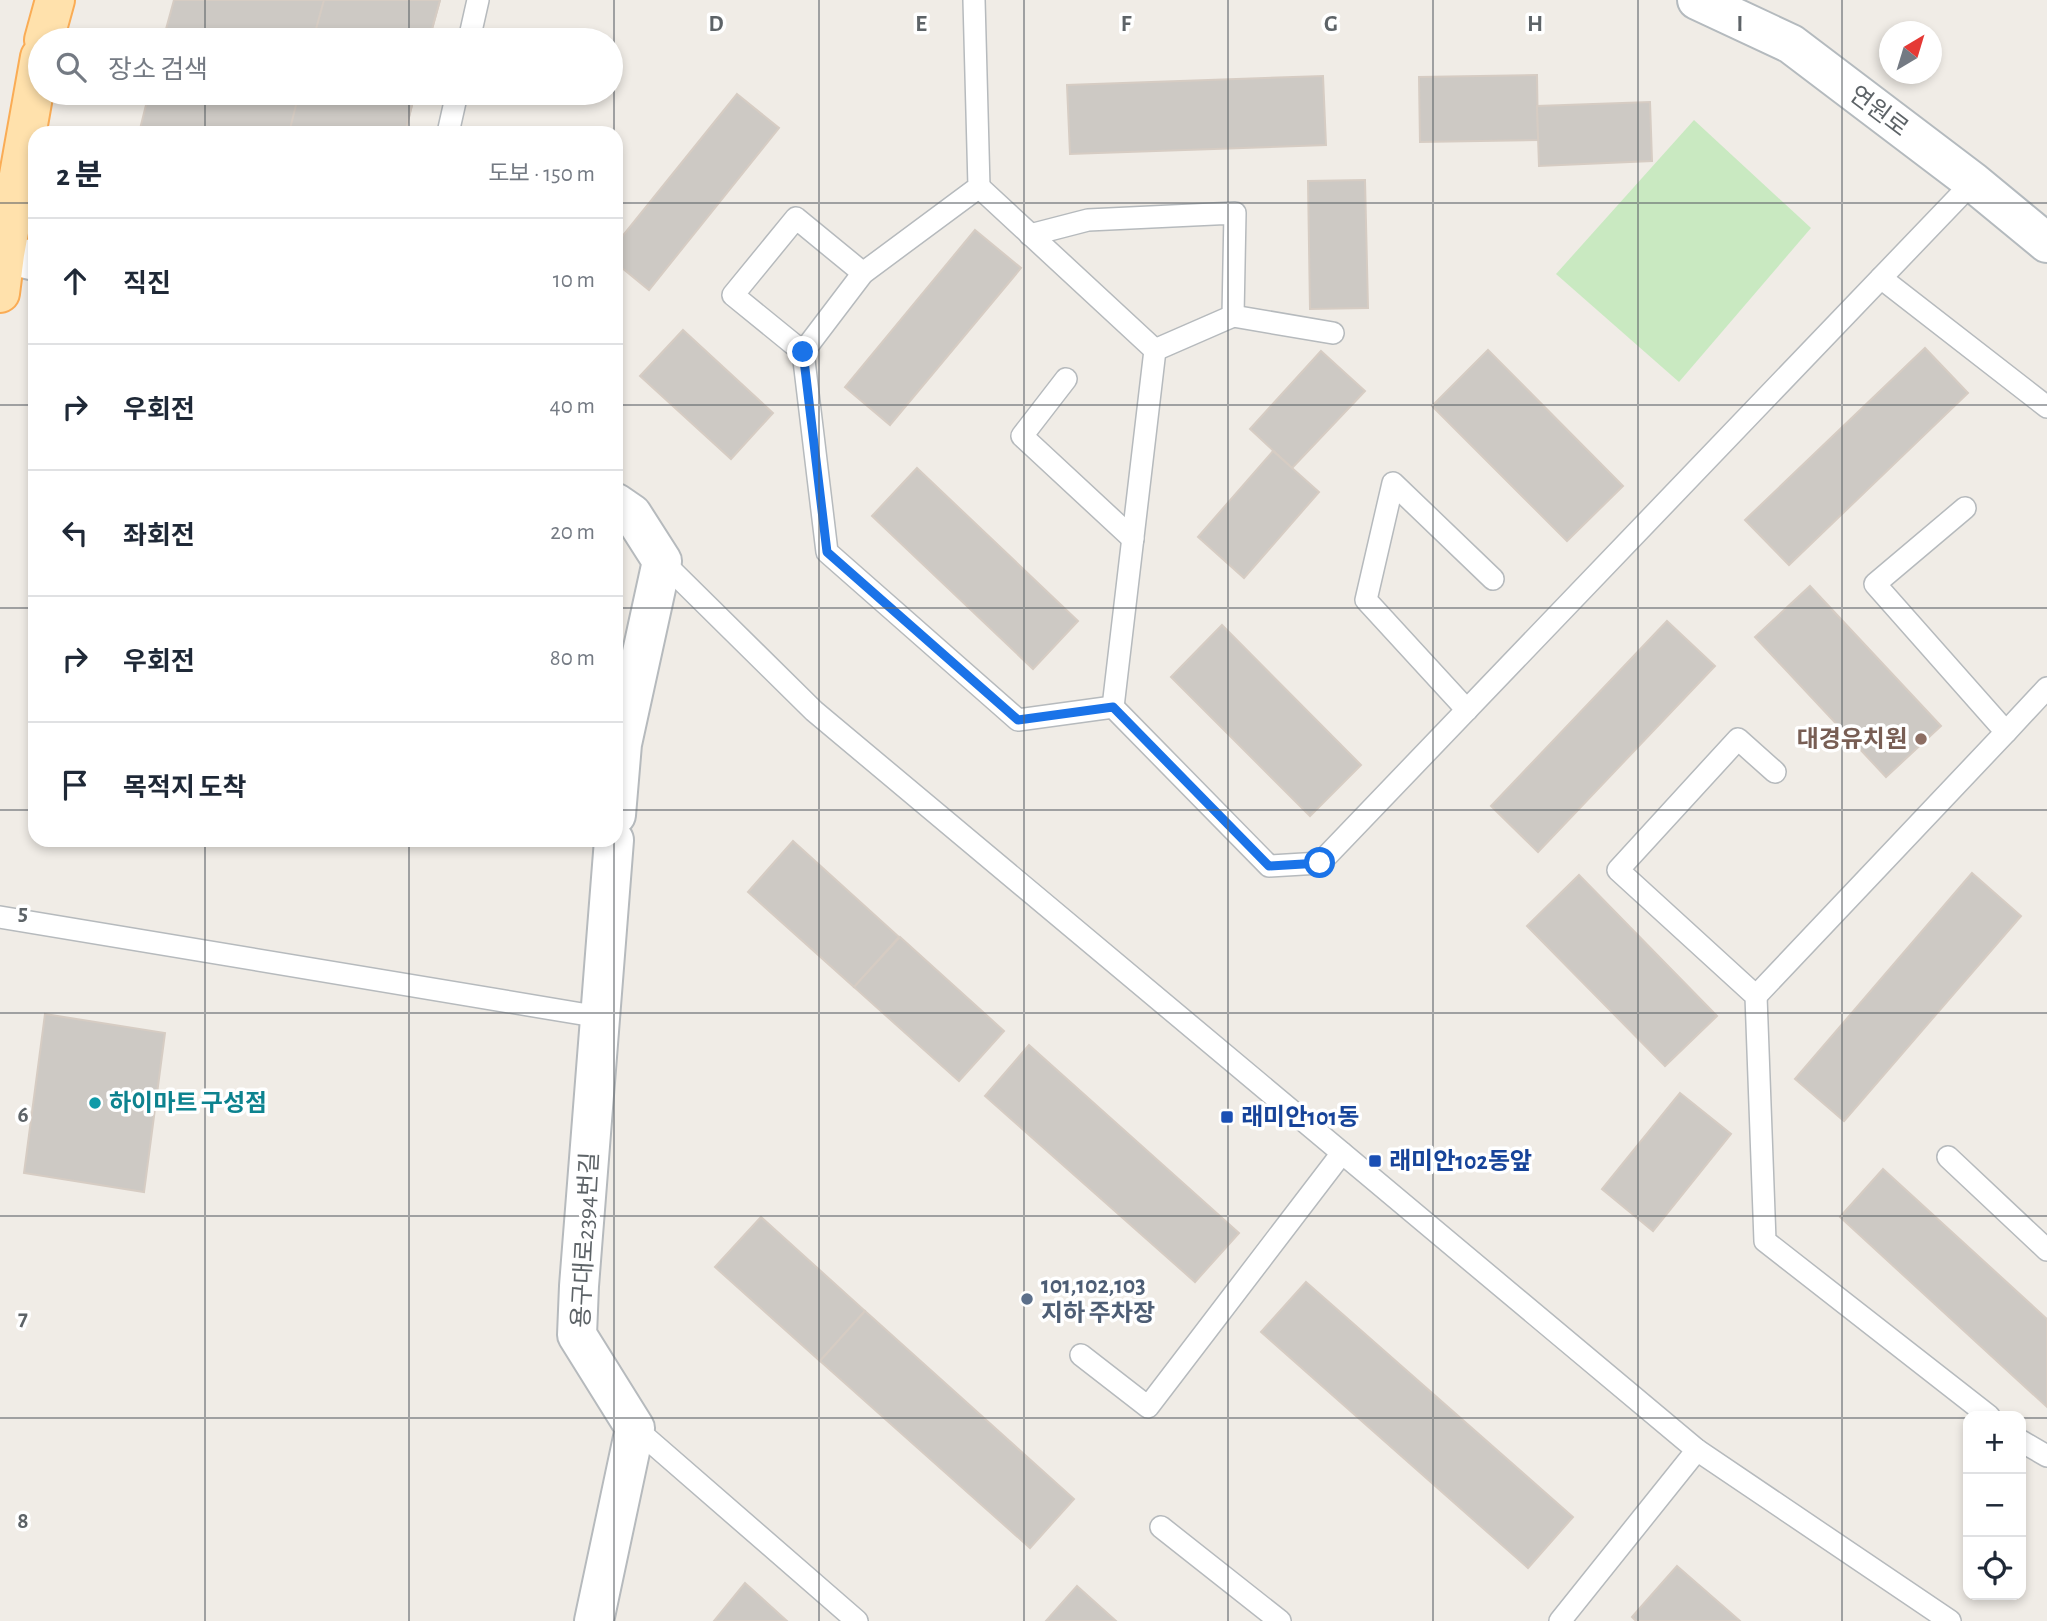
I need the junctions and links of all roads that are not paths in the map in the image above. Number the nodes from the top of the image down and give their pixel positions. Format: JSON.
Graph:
{"nodes":[{"id":1,"x":55,"y":0,"type":"edge"},
{"id":2,"x":478,"y":0,"type":"edge"},
{"id":3,"x":974,"y":0,"type":"edge"},
{"id":4,"x":1697,"y":0,"type":"edge"},
{"id":5,"x":47,"y":28,"type":"edge"},
{"id":6,"x":472,"y":28,"type":"edge"},
{"id":7,"x":35,"y":105,"type":"edge"},
{"id":8,"x":454,"y":105,"type":"edge"},
{"id":9,"x":33,"y":126,"type":"edge"},
{"id":10,"x":450,"y":126,"type":"edge"},
{"id":11,"x":28,"y":178,"type":"edge"},
{"id":12,"x":1973,"y":182,"type":"junction"},
{"id":13,"x":979,"y":187,"type":"junction"},
{"id":14,"x":1030,"y":235,"type":"junction"},
{"id":15,"x":2047,"y":243,"type":"edge"},
{"id":16,"x":20,"y":258,"type":"edge"},
{"id":17,"x":863,"y":273,"type":"junction"},
{"id":18,"x":1881,"y":278,"type":"junction"},
{"id":19,"x":0,"y":293,"type":"edge"},
{"id":20,"x":1233,"y":316,"type":"junction"},
{"id":21,"x":1333,"y":333,"type":"dead end"},
{"id":22,"x":1155,"y":349,"type":"junction"},
{"id":23,"x":803,"y":352,"type":"junction"},
{"id":24,"x":1066,"y":379,"type":"dead end"},
{"id":25,"x":2047,"y":407,"type":"edge"},
{"id":26,"x":623,"y":508,"type":"edge"},
{"id":27,"x":1965,"y":508,"type":"dead end"},
{"id":28,"x":1133,"y":539,"type":"junction"},
{"id":29,"x":662,"y":561,"type":"junction"},
{"id":30,"x":1493,"y":579,"type":"dead end"},
{"id":31,"x":2047,"y":688,"type":"edge"},
{"id":32,"x":1113,"y":707,"type":"junction"},
{"id":33,"x":1467,"y":710,"type":"junction"},
{"id":34,"x":2006,"y":732,"type":"junction"},
{"id":35,"x":623,"y":739,"type":"edge"},
{"id":36,"x":1775,"y":772,"type":"dead end"},
{"id":37,"x":613,"y":847,"type":"edge"},
{"id":38,"x":0,"y":917,"type":"edge"},
{"id":39,"x":1756,"y":996,"type":"junction"},
{"id":40,"x":600,"y":1017,"type":"junction"},
{"id":41,"x":1342,"y":1153,"type":"junction"},
{"id":42,"x":1948,"y":1157,"type":"dead end"},
{"id":43,"x":2047,"y":1250,"type":"edge"},
{"id":44,"x":1081,"y":1355,"type":"dead end"},
{"id":45,"x":1983,"y":1411,"type":"edge"},
{"id":46,"x":635,"y":1428,"type":"junction"},
{"id":47,"x":2026,"y":1444,"type":"edge"},
{"id":48,"x":1697,"y":1450,"type":"junction"},
{"id":49,"x":2047,"y":1456,"type":"edge"},
{"id":50,"x":1161,"y":1527,"type":"dead end"},
{"id":51,"x":594,"y":1621,"type":"edge"},
{"id":52,"x":857,"y":1621,"type":"edge"},
{"id":53,"x":1280,"y":1621,"type":"edge"},
{"id":54,"x":1560,"y":1621,"type":"edge"},
{"id":55,"x":1950,"y":1621,"type":"edge"}],
"edges":[{"from":1,"to":5,"type":"main road"},
{"from":2,"to":6,"type":"lane"},
{"from":3,"to":13,"type":"lane"},
{"from":4,"to":12,"type":"street","name":"연원로"},
{"from":7,"to":9,"type":"main road"},
{"from":8,"to":10,"type":"lane"},
{"from":11,"to":16,"type":"main road"},
{"from":12,"to":15,"type":"street","name":"연원로"},
{"from":12,"to":18,"type":"lane"},
{"from":13,"to":14,"type":"lane"},
{"from":13,"to":17,"type":"lane"},
{"from":14,"to":20,"type":"lane"},
{"from":14,"to":22,"type":"lane"},
{"from":16,"to":19,"type":"main road"},
{"from":17,"to":23,"type":"lane"},
{"from":17,"to":23,"type":"lane"},
{"from":18,"to":25,"type":"lane"},
{"from":18,"to":33,"type":"lane"},
{"from":20,"to":21,"type":"lane"},
{"from":20,"to":22,"type":"lane"},
{"from":22,"to":28,"type":"lane"},
{"from":23,"to":32,"type":"lane"},
{"from":24,"to":28,"type":"lane"},
{"from":26,"to":29,"type":"street"},
{"from":27,"to":34,"type":"lane"},
{"from":28,"to":32,"type":"lane"},
{"from":29,"to":35,"type":"street"},
{"from":29,"to":41,"type":"lane"},
{"from":30,"to":33,"type":"lane"},
{"from":31,"to":34,"type":"lane"},
{"from":32,"to":33,"type":"lane"},
{"from":34,"to":39,"type":"lane"},
{"from":36,"to":39,"type":"lane"},
{"from":37,"to":40,"type":"street","name":"용구대로2394번길"},
{"from":38,"to":40,"type":"lane"},
{"from":39,"to":45,"type":"lane"},
{"from":40,"to":46,"type":"street","name":"용구대로2394번길"},
{"from":41,"to":44,"type":"lane"},
{"from":41,"to":48,"type":"lane"},
{"from":42,"to":43,"type":"lane"},
{"from":46,"to":51,"type":"street"},
{"from":46,"to":52,"type":"lane"},
{"from":47,"to":49,"type":"lane"},
{"from":48,"to":54,"type":"lane"},
{"from":48,"to":55,"type":"lane"},
{"from":50,"to":53,"type":"lane"}]}
